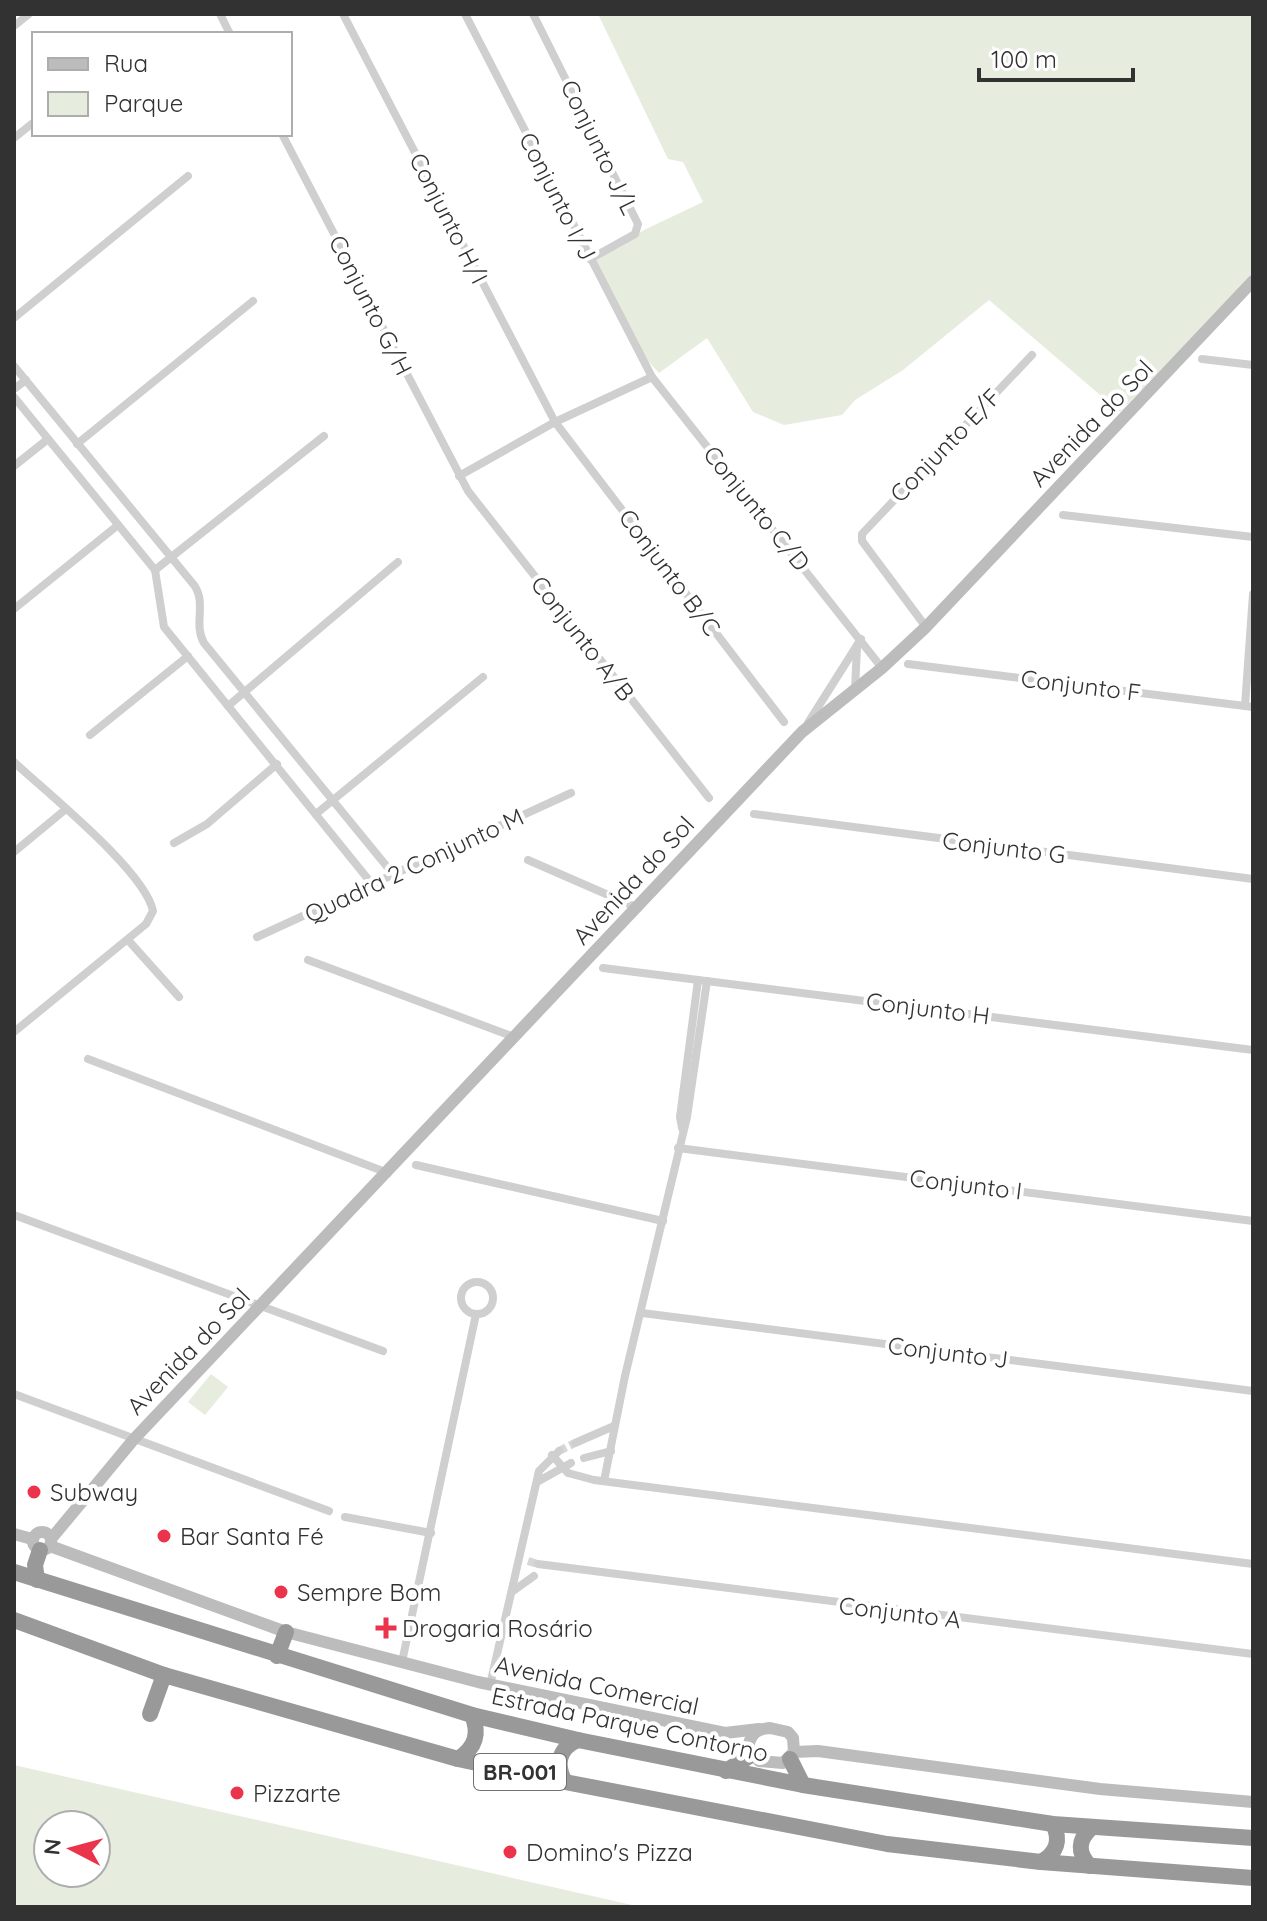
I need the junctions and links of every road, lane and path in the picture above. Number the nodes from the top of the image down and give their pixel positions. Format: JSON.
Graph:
{"nodes":[{"id":1,"x":29,"y":14,"type":"edge"},
{"id":2,"x":220,"y":14,"type":"edge"},
{"id":3,"x":343,"y":14,"type":"edge"},
{"id":4,"x":465,"y":14,"type":"edge"},
{"id":5,"x":533,"y":14,"type":"edge"},
{"id":6,"x":14,"y":26,"type":"edge"},
{"id":7,"x":229,"y":32,"type":"edge"},
{"id":8,"x":32,"y":124,"type":"edge"},
{"id":9,"x":283,"y":136,"type":"edge"},
{"id":10,"x":14,"y":138,"type":"edge"},
{"id":11,"x":188,"y":176,"type":"dead end"},
{"id":12,"x":590,"y":259,"type":"junction"},
{"id":13,"x":1253,"y":281,"type":"edge"},
{"id":14,"x":253,"y":301,"type":"dead end"},
{"id":15,"x":14,"y":318,"type":"edge"},
{"id":16,"x":1032,"y":355,"type":"dead end"},
{"id":17,"x":1202,"y":359,"type":"dead end"},
{"id":18,"x":1253,"y":365,"type":"edge"},
{"id":19,"x":14,"y":366,"type":"edge"},
{"id":20,"x":652,"y":377,"type":"junction"},
{"id":21,"x":26,"y":380,"type":"junction"},
{"id":22,"x":14,"y":389,"type":"edge"},
{"id":23,"x":14,"y":397,"type":"edge"},
{"id":24,"x":555,"y":422,"type":"junction"},
{"id":25,"x":324,"y":436,"type":"dead end"},
{"id":26,"x":48,"y":439,"type":"junction"},
{"id":27,"x":77,"y":444,"type":"junction"},
{"id":28,"x":14,"y":466,"type":"edge"},
{"id":29,"x":103,"y":475,"type":"junction"},
{"id":30,"x":459,"y":476,"type":"junction"},
{"id":31,"x":88,"y":487,"type":"junction"},
{"id":32,"x":1063,"y":515,"type":"dead end"},
{"id":33,"x":118,"y":525,"type":"junction"},
{"id":34,"x":1253,"y":537,"type":"edge"},
{"id":35,"x":171,"y":557,"type":"junction"},
{"id":36,"x":398,"y":562,"type":"dead end"},
{"id":37,"x":155,"y":570,"type":"junction"},
{"id":38,"x":1253,"y":594,"type":"edge"},
{"id":39,"x":14,"y":609,"type":"edge"},
{"id":40,"x":926,"y":627,"type":"junction"},
{"id":41,"x":859,"y":642,"type":"junction"},
{"id":42,"x":188,"y":656,"type":"junction"},
{"id":43,"x":908,"y":664,"type":"dead end"},
{"id":44,"x":882,"y":668,"type":"junction"},
{"id":45,"x":483,"y":677,"type":"dead end"},
{"id":46,"x":836,"y":679,"type":"junction"},
{"id":47,"x":245,"y":692,"type":"junction"},
{"id":48,"x":850,"y":694,"type":"junction"},
{"id":49,"x":228,"y":706,"type":"junction"},
{"id":50,"x":1249,"y":706,"type":"edge"},
{"id":51,"x":784,"y":722,"type":"dead end"},
{"id":52,"x":802,"y":732,"type":"junction"},
{"id":53,"x":90,"y":735,"type":"dead end"},
{"id":54,"x":14,"y":762,"type":"edge"},
{"id":55,"x":277,"y":764,"type":"junction"},
{"id":56,"x":571,"y":793,"type":"dead end"},
{"id":57,"x":709,"y":798,"type":"dead end"},
{"id":58,"x":333,"y":801,"type":"junction"},
{"id":59,"x":66,"y":809,"type":"junction"},
{"id":60,"x":316,"y":814,"type":"junction"},
{"id":61,"x":754,"y":814,"type":"dead end"},
{"id":62,"x":174,"y":843,"type":"dead end"},
{"id":63,"x":14,"y":852,"type":"edge"},
{"id":64,"x":528,"y":860,"type":"dead end"},
{"id":65,"x":393,"y":874,"type":"junction"},
{"id":66,"x":1253,"y":879,"type":"edge"},
{"id":67,"x":372,"y":884,"type":"junction"},
{"id":68,"x":638,"y":908,"type":"junction"},
{"id":69,"x":257,"y":937,"type":"dead end"},
{"id":70,"x":128,"y":940,"type":"junction"},
{"id":71,"x":308,"y":960,"type":"dead end"},
{"id":72,"x":603,"y":968,"type":"dead end"},
{"id":73,"x":703,"y":980,"type":"junction"},
{"id":74,"x":179,"y":997,"type":"dead end"},
{"id":75,"x":14,"y":1032,"type":"edge"},
{"id":76,"x":514,"y":1037,"type":"junction"},
{"id":77,"x":1253,"y":1050,"type":"edge"},
{"id":78,"x":88,"y":1059,"type":"dead end"},
{"id":79,"x":678,"y":1148,"type":"junction"},
{"id":80,"x":416,"y":1165,"type":"dead end"},
{"id":81,"x":388,"y":1173,"type":"junction"},
{"id":82,"x":14,"y":1215,"type":"edge"},
{"id":83,"x":663,"y":1221,"type":"junction"},
{"id":84,"x":1253,"y":1221,"type":"edge"},
{"id":85,"x":260,"y":1308,"type":"junction"},
{"id":86,"x":642,"y":1313,"type":"junction"},
{"id":87,"x":476,"y":1314,"type":"dead end"},
{"id":88,"x":383,"y":1351,"type":"dead end"},
{"id":89,"x":1253,"y":1391,"type":"edge"},
{"id":90,"x":14,"y":1394,"type":"edge"},
{"id":91,"x":614,"y":1426,"type":"junction"},
{"id":92,"x":134,"y":1439,"type":"junction"},
{"id":93,"x":575,"y":1443,"type":"tunnel mouth"},
{"id":94,"x":611,"y":1451,"type":"junction"},
{"id":95,"x":584,"y":1458,"type":"dead end"},
{"id":96,"x":571,"y":1463,"type":"dead end"},
{"id":97,"x":560,"y":1467,"type":"junction"},
{"id":98,"x":604,"y":1481,"type":"junction"},
{"id":99,"x":536,"y":1482,"type":"junction"},
{"id":100,"x":329,"y":1511,"type":"dead end"},
{"id":101,"x":345,"y":1517,"type":"dead end"},
{"id":102,"x":431,"y":1533,"type":"junction"},
{"id":103,"x":14,"y":1534,"type":"edge"},
{"id":104,"x":42,"y":1542,"type":"junction"},
{"id":105,"x":528,"y":1561,"type":"junction"},
{"id":106,"x":14,"y":1564,"type":"edge"},
{"id":107,"x":1253,"y":1564,"type":"edge"},
{"id":108,"x":548,"y":1567,"type":"junction"},
{"id":109,"x":14,"y":1572,"type":"edge"},
{"id":110,"x":37,"y":1580,"type":"junction"},
{"id":111,"x":512,"y":1591,"type":"junction"},
{"id":112,"x":14,"y":1620,"type":"edge"},
{"id":113,"x":286,"y":1632,"type":"junction"},
{"id":114,"x":1253,"y":1654,"type":"edge"},
{"id":115,"x":277,"y":1656,"type":"junction"},
{"id":116,"x":402,"y":1662,"type":"junction"},
{"id":117,"x":164,"y":1675,"type":"junction"},
{"id":118,"x":490,"y":1685,"type":"junction"},
{"id":119,"x":150,"y":1714,"type":"dead end"},
{"id":120,"x":472,"y":1715,"type":"junction"},
{"id":121,"x":759,"y":1729,"type":"junction"},
{"id":122,"x":725,"y":1733,"type":"junction"},
{"id":123,"x":793,"y":1738,"type":"junction"},
{"id":124,"x":578,"y":1740,"type":"junction"},
{"id":125,"x":749,"y":1747,"type":"junction"},
{"id":126,"x":818,"y":1751,"type":"junction"},
{"id":127,"x":792,"y":1756,"type":"junction"},
{"id":128,"x":458,"y":1759,"type":"junction"},
{"id":129,"x":726,"y":1771,"type":"junction"},
{"id":130,"x":565,"y":1782,"type":"junction"},
{"id":131,"x":803,"y":1785,"type":"junction"},
{"id":132,"x":1253,"y":1802,"type":"edge"},
{"id":133,"x":1053,"y":1824,"type":"junction"},
{"id":134,"x":1091,"y":1828,"type":"junction"},
{"id":135,"x":1253,"y":1838,"type":"edge"},
{"id":136,"x":1041,"y":1862,"type":"junction"},
{"id":137,"x":1090,"y":1866,"type":"junction"},
{"id":138,"x":1253,"y":1878,"type":"edge"}],
"edges":[{"from":1,"to":6,"type":"street"},
{"from":2,"to":7,"type":"street"},
{"from":3,"to":24,"type":"street","name":"Conjunto H/I"},
{"from":4,"to":12,"type":"street","name":"Conjunto I/J"},
{"from":5,"to":12,"type":"street","name":"Conjunto J/L"},
{"from":8,"to":10,"type":"street"},
{"from":9,"to":30,"type":"street","name":"Conjunto G/H"},
{"from":11,"to":15,"type":"street"},
{"from":12,"to":20,"type":"street","name":"Conjunto I/J"},
{"from":13,"to":40,"type":"street","name":"Avenida do Sol"},
{"from":14,"to":27,"type":"street"},
{"from":16,"to":40,"type":"street","name":"Conjunto E/F"},
{"from":17,"to":18,"type":"street"},
{"from":19,"to":21,"type":"street"},
{"from":20,"to":24,"type":"street"},
{"from":20,"to":41,"type":"street","name":"Conjunto C/D"},
{"from":21,"to":22,"type":"street"},
{"from":21,"to":27,"type":"street"},
{"from":23,"to":26,"type":"street"},
{"from":24,"to":30,"type":"street"},
{"from":24,"to":51,"type":"street","name":"Conjunto B/C"},
{"from":25,"to":35,"type":"street"},
{"from":26,"to":28,"type":"street"},
{"from":26,"to":31,"type":"street"},
{"from":27,"to":29,"type":"street"},
{"from":29,"to":31,"type":"street"},
{"from":29,"to":35,"type":"street"},
{"from":30,"to":57,"type":"street","name":"Conjunto A/B"},
{"from":31,"to":33,"type":"street"},
{"from":32,"to":34,"type":"street"},
{"from":33,"to":37,"type":"street"},
{"from":33,"to":39,"type":"street"},
{"from":35,"to":37,"type":"street"},
{"from":35,"to":47,"type":"street"},
{"from":36,"to":47,"type":"street"},
{"from":37,"to":42,"type":"street"},
{"from":38,"to":50,"type":"street"},
{"from":40,"to":44,"type":"street","name":"Avenida do Sol"},
{"from":41,"to":44,"type":"street","name":"Conjunto C/D"},
{"from":41,"to":46,"type":"street"},
{"from":41,"to":48,"type":"street"},
{"from":42,"to":49,"type":"street"},
{"from":42,"to":53,"type":"street"},
{"from":43,"to":50,"type":"street","name":"Conjunto F"},
{"from":44,"to":48,"type":"street","name":"Avenida do Sol"},
{"from":45,"to":58,"type":"street"},
{"from":46,"to":48,"type":"street"},
{"from":46,"to":52,"type":"street"},
{"from":47,"to":49,"type":"street"},
{"from":47,"to":58,"type":"street"},
{"from":48,"to":52,"type":"street","name":"Avenida do Sol"},
{"from":49,"to":55,"type":"street"},
{"from":52,"to":68,"type":"street","name":"Avenida do Sol"},
{"from":54,"to":59,"type":"street"},
{"from":55,"to":60,"type":"street"},
{"from":55,"to":62,"type":"street"},
{"from":56,"to":65,"type":"street","name":"Quadra 2 Conjunto M"},
{"from":58,"to":60,"type":"street"},
{"from":58,"to":65,"type":"street"},
{"from":59,"to":63,"type":"street"},
{"from":59,"to":70,"type":"street"},
{"from":60,"to":67,"type":"street"},
{"from":61,"to":66,"type":"street","name":"Conjunto G"},
{"from":64,"to":68,"type":"street"},
{"from":65,"to":67,"type":"street","name":"Quadra 2 Conjunto M"},
{"from":67,"to":69,"type":"street","name":"Quadra 2 Conjunto M"},
{"from":68,"to":76,"type":"street","name":"Avenida do Sol"},
{"from":70,"to":74,"type":"street"},
{"from":70,"to":75,"type":"street"},
{"from":71,"to":76,"type":"street"},
{"from":72,"to":73,"type":"street","name":"Conjunto H"},
{"from":73,"to":77,"type":"street","name":"Conjunto H"},
{"from":73,"to":79,"type":"street"},
{"from":76,"to":81,"type":"street","name":"Avenida do Sol"},
{"from":78,"to":81,"type":"street"},
{"from":79,"to":83,"type":"street"},
{"from":79,"to":84,"type":"street","name":"Conjunto I"},
{"from":80,"to":83,"type":"street"},
{"from":81,"to":85,"type":"street","name":"Avenida do Sol"},
{"from":82,"to":85,"type":"street"},
{"from":83,"to":86,"type":"street"},
{"from":85,"to":88,"type":"street"},
{"from":85,"to":92,"type":"street","name":"Avenida do Sol"},
{"from":86,"to":89,"type":"street","name":"Conjunto J"},
{"from":86,"to":91,"type":"street"},
{"from":87,"to":102,"type":"street"},
{"from":90,"to":92,"type":"street"},
{"from":91,"to":93,"type":"street"},
{"from":91,"to":94,"type":"street"},
{"from":92,"to":100,"type":"street"},
{"from":92,"to":104,"type":"street","name":"Avenida do Sol"},
{"from":94,"to":95,"type":"street"},
{"from":94,"to":98,"type":"street"},
{"from":96,"to":97,"type":"street"},
{"from":97,"to":98,"type":"street"},
{"from":97,"to":99,"type":"street"},
{"from":97,"to":99,"type":"street"},
{"from":98,"to":107,"type":"street"},
{"from":99,"to":105,"type":"street"},
{"from":101,"to":102,"type":"street"},
{"from":102,"to":116,"type":"street"},
{"from":103,"to":104,"type":"street","name":"Avenida Comercial"},
{"from":104,"to":106,"type":"highway"},
{"from":104,"to":110,"type":"highway"},
{"from":104,"to":113,"type":"street","name":"Avenida Comercial"},
{"from":105,"to":108,"type":"street","name":"Conjunto A"},
{"from":105,"to":111,"type":"street"},
{"from":108,"to":111,"type":"street"},
{"from":108,"to":114,"type":"street","name":"Conjunto A"},
{"from":109,"to":110,"type":"highway","name":"Estrada Parque Contorno","number":"BR-001"},
{"from":110,"to":115,"type":"highway","name":"Estrada Parque Contorno","number":"BR-001"},
{"from":111,"to":118,"type":"street"},
{"from":112,"to":117,"type":"highway","number":"BR-001"},
{"from":113,"to":115,"type":"highway"},
{"from":113,"to":116,"type":"street","name":"Avenida Comercial"},
{"from":115,"to":120,"type":"highway","name":"Estrada Parque Contorno","number":"BR-001"},
{"from":116,"to":118,"type":"street","name":"Avenida Comercial"},
{"from":117,"to":119,"type":"highway"},
{"from":117,"to":128,"type":"highway","number":"BR-001"},
{"from":118,"to":122,"type":"street","name":"Avenida Comercial"},
{"from":120,"to":124,"type":"highway","name":"Estrada Parque Contorno","number":"BR-001"},
{"from":120,"to":128,"type":"highway"},
{"from":121,"to":122,"type":"street","name":"Avenida Comercial"},
{"from":121,"to":123,"type":"street","name":"Avenida Comercial"},
{"from":121,"to":125,"type":"street"},
{"from":122,"to":125,"type":"street","name":"Avenida Comercial"},
{"from":123,"to":126,"type":"street","name":"Avenida Comercial"},
{"from":123,"to":127,"type":"street"},
{"from":124,"to":129,"type":"highway","name":"Estrada Parque Contorno","number":"BR-001"},
{"from":124,"to":130,"type":"highway"},
{"from":125,"to":127,"type":"street","name":"Avenida Comercial"},
{"from":125,"to":129,"type":"highway"},
{"from":126,"to":127,"type":"street","name":"Avenida Comercial"},
{"from":126,"to":132,"type":"street","name":"Avenida Comercial"},
{"from":127,"to":131,"type":"highway"},
{"from":128,"to":130,"type":"highway","number":"BR-001"},
{"from":129,"to":131,"type":"highway","name":"Estrada Parque Contorno","number":"BR-001"},
{"from":130,"to":136,"type":"highway","number":"BR-001"},
{"from":131,"to":133,"type":"highway","name":"Estrada Parque Contorno","number":"BR-001"},
{"from":133,"to":134,"type":"highway","name":"Estrada Parque Contorno","number":"BR-001"},
{"from":133,"to":136,"type":"highway"},
{"from":134,"to":135,"type":"highway","name":"Estrada Parque Contorno","number":"BR-001"},
{"from":134,"to":137,"type":"highway"},
{"from":136,"to":137,"type":"highway","number":"BR-001"},
{"from":137,"to":138,"type":"highway","number":"BR-001"}]}
